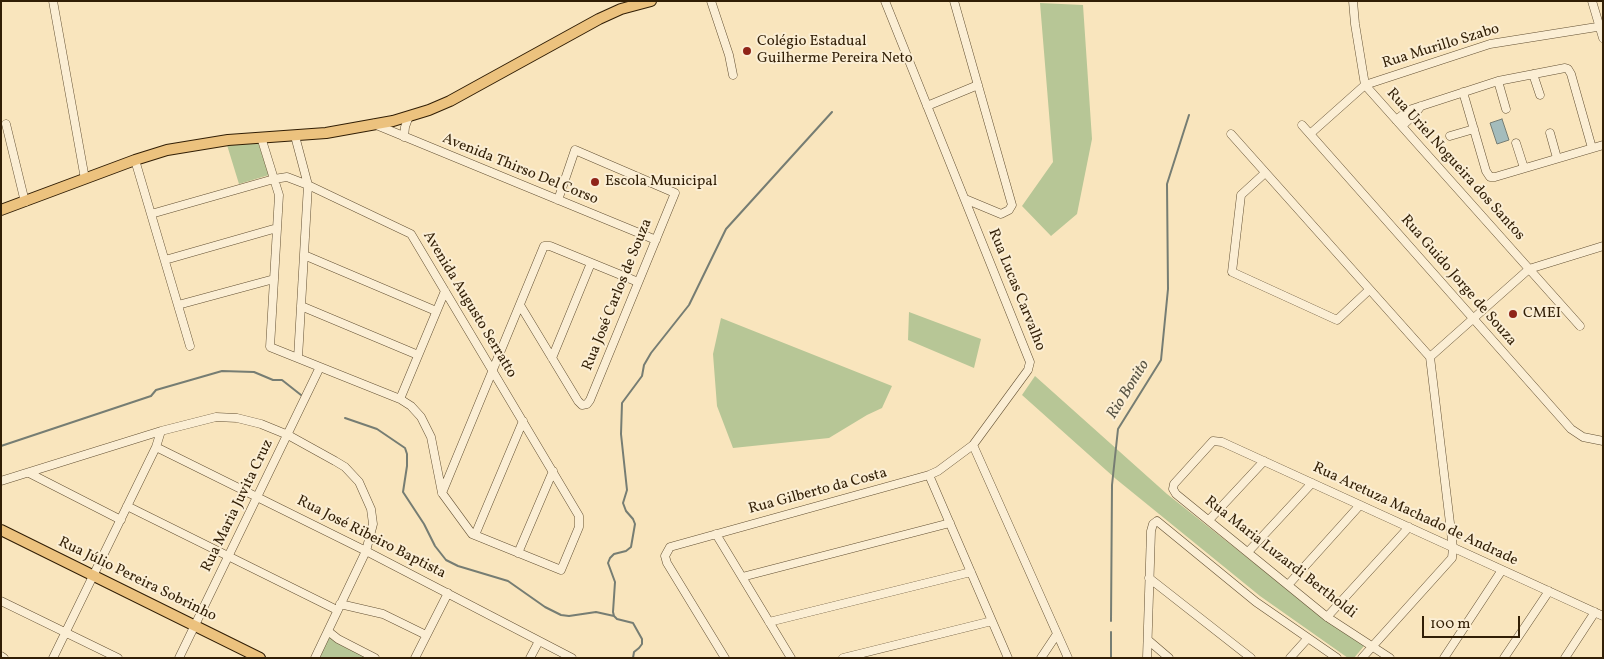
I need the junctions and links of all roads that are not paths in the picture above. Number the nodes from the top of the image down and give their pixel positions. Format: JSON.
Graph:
{"nodes":[{"id":1,"x":52,"y":1,"type":"edge"},
{"id":2,"x":651,"y":1,"type":"edge"},
{"id":3,"x":711,"y":1,"type":"edge"},
{"id":4,"x":885,"y":1,"type":"edge"},
{"id":5,"x":954,"y":1,"type":"edge"},
{"id":6,"x":1354,"y":1,"type":"edge"},
{"id":7,"x":1592,"y":1,"type":"edge"},
{"id":8,"x":1601,"y":26,"type":"edge"},
{"id":9,"x":1603,"y":38,"type":"edge"},
{"id":10,"x":1533,"y":74,"type":"junction"},
{"id":11,"x":733,"y":75,"type":"dead end"},
{"id":12,"x":1498,"y":80,"type":"junction"},
{"id":13,"x":978,"y":85,"type":"junction"},
{"id":14,"x":1366,"y":85,"type":"junction"},
{"id":15,"x":1463,"y":92,"type":"junction"},
{"id":16,"x":1540,"y":95,"type":"dead end"},
{"id":17,"x":928,"y":106,"type":"junction"},
{"id":18,"x":1506,"y":109,"type":"dead end"},
{"id":19,"x":409,"y":116,"type":"junction"},
{"id":20,"x":1399,"y":123,"type":"junction"},
{"id":21,"x":6,"y":124,"type":"dead end"},
{"id":22,"x":374,"y":124,"type":"junction"},
{"id":23,"x":1302,"y":126,"type":"dead end"},
{"id":24,"x":1474,"y":129,"type":"junction"},
{"id":25,"x":1550,"y":133,"type":"dead end"},
{"id":26,"x":1231,"y":134,"type":"dead end"},
{"id":27,"x":1310,"y":134,"type":"junction"},
{"id":28,"x":295,"y":136,"type":"junction"},
{"id":29,"x":1450,"y":136,"type":"dead end"},
{"id":30,"x":261,"y":137,"type":"junction"},
{"id":31,"x":404,"y":137,"type":"junction"},
{"id":32,"x":1516,"y":143,"type":"dead end"},
{"id":33,"x":1603,"y":144,"type":"edge"},
{"id":34,"x":1592,"y":148,"type":"junction"},
{"id":35,"x":1558,"y":158,"type":"junction"},
{"id":36,"x":135,"y":160,"type":"junction"},
{"id":37,"x":1524,"y":168,"type":"junction"},
{"id":38,"x":1265,"y":173,"type":"junction"},
{"id":39,"x":85,"y":179,"type":"junction"},
{"id":40,"x":274,"y":179,"type":"junction"},
{"id":41,"x":308,"y":185,"type":"junction"},
{"id":42,"x":965,"y":199,"type":"junction"},
{"id":43,"x":558,"y":200,"type":"junction"},
{"id":44,"x":25,"y":202,"type":"junction"},
{"id":45,"x":1,"y":210,"type":"edge"},
{"id":46,"x":151,"y":214,"type":"junction"},
{"id":47,"x":277,"y":228,"type":"junction"},
{"id":48,"x":656,"y":240,"type":"junction"},
{"id":49,"x":1603,"y":246,"type":"edge"},
{"id":50,"x":304,"y":255,"type":"junction"},
{"id":51,"x":164,"y":260,"type":"junction"},
{"id":52,"x":591,"y":263,"type":"junction"},
{"id":53,"x":1530,"y":270,"type":"junction"},
{"id":54,"x":274,"y":280,"type":"junction"},
{"id":55,"x":638,"y":282,"type":"junction"},
{"id":56,"x":1369,"y":290,"type":"junction"},
{"id":57,"x":444,"y":291,"type":"junction"},
{"id":58,"x":178,"y":305,"type":"junction"},
{"id":59,"x":520,"y":305,"type":"junction"},
{"id":60,"x":301,"y":306,"type":"junction"},
{"id":61,"x":436,"y":311,"type":"junction"},
{"id":62,"x":1474,"y":318,"type":"junction"},
{"id":63,"x":1580,"y":326,"type":"dead end"},
{"id":64,"x":190,"y":346,"type":"dead end"},
{"id":65,"x":418,"y":355,"type":"junction"},
{"id":66,"x":1430,"y":357,"type":"junction"},
{"id":67,"x":298,"y":358,"type":"junction"},
{"id":68,"x":552,"y":358,"type":"junction"},
{"id":69,"x":320,"y":367,"type":"junction"},
{"id":70,"x":493,"y":371,"type":"junction"},
{"id":71,"x":400,"y":399,"type":"junction"},
{"id":72,"x":523,"y":421,"type":"junction"},
{"id":73,"x":161,"y":431,"type":"junction"},
{"id":74,"x":288,"y":435,"type":"junction"},
{"id":75,"x":1603,"y":441,"type":"edge"},
{"id":76,"x":973,"y":445,"type":"junction"},
{"id":77,"x":156,"y":447,"type":"junction"},
{"id":78,"x":1264,"y":461,"type":"junction"},
{"id":79,"x":553,"y":471,"type":"junction"},
{"id":80,"x":29,"y":473,"type":"junction"},
{"id":81,"x":929,"y":475,"type":"junction"},
{"id":82,"x":1,"y":481,"type":"edge"},
{"id":83,"x":1312,"y":483,"type":"junction"},
{"id":84,"x":1174,"y":489,"type":"joint"},
{"id":85,"x":442,"y":493,"type":"junction"},
{"id":86,"x":258,"y":497,"type":"junction"},
{"id":87,"x":1360,"y":505,"type":"junction"},
{"id":88,"x":127,"y":506,"type":"junction"},
{"id":89,"x":121,"y":520,"type":"junction"},
{"id":90,"x":1209,"y":520,"type":"junction"},
{"id":91,"x":950,"y":523,"type":"junction"},
{"id":92,"x":1409,"y":527,"type":"junction"},
{"id":93,"x":1,"y":530,"type":"edge"},
{"id":94,"x":716,"y":534,"type":"junction"},
{"id":95,"x":475,"y":535,"type":"junction"},
{"id":96,"x":1453,"y":548,"type":"junction"},
{"id":97,"x":366,"y":551,"type":"junction"},
{"id":98,"x":1248,"y":552,"type":"junction"},
{"id":99,"x":518,"y":553,"type":"junction"},
{"id":100,"x":228,"y":557,"type":"junction"},
{"id":101,"x":1502,"y":570,"type":"junction"},
{"id":102,"x":971,"y":572,"type":"junction"},
{"id":103,"x":93,"y":575,"type":"junction"},
{"id":104,"x":742,"y":577,"type":"junction"},
{"id":105,"x":1150,"y":578,"type":"junction"},
{"id":106,"x":1288,"y":585,"type":"junction"},
{"id":107,"x":1549,"y":591,"type":"junction"},
{"id":108,"x":448,"y":593,"type":"junction"},
{"id":109,"x":1,"y":601,"type":"edge"},
{"id":110,"x":339,"y":607,"type":"junction"},
{"id":111,"x":1599,"y":614,"type":"edge"},
{"id":112,"x":1327,"y":617,"type":"junction"},
{"id":113,"x":992,"y":621,"type":"junction"},
{"id":114,"x":769,"y":622,"type":"junction"},
{"id":115,"x":195,"y":626,"type":"junction"},
{"id":116,"x":328,"y":631,"type":"junction"},
{"id":117,"x":65,"y":632,"type":"junction"},
{"id":118,"x":1057,"y":634,"type":"junction"},
{"id":119,"x":426,"y":635,"type":"junction"},
{"id":120,"x":1308,"y":638,"type":"junction"},
{"id":121,"x":1148,"y":640,"type":"junction"},
{"id":122,"x":539,"y":641,"type":"junction"},
{"id":123,"x":1373,"y":646,"type":"junction"},
{"id":124,"x":418,"y":657,"type":"edge"},
{"id":125,"x":53,"y":658,"type":"edge"},
{"id":126,"x":118,"y":658,"type":"edge"},
{"id":127,"x":179,"y":658,"type":"edge"},
{"id":128,"x":260,"y":658,"type":"edge"},
{"id":129,"x":315,"y":658,"type":"edge"},
{"id":130,"x":375,"y":658,"type":"edge"},
{"id":131,"x":530,"y":658,"type":"edge"},
{"id":132,"x":572,"y":658,"type":"edge"},
{"id":133,"x":725,"y":658,"type":"edge"},
{"id":134,"x":791,"y":658,"type":"edge"},
{"id":135,"x":843,"y":658,"type":"edge"},
{"id":136,"x":1008,"y":658,"type":"edge"},
{"id":137,"x":1041,"y":658,"type":"edge"},
{"id":138,"x":1068,"y":658,"type":"edge"},
{"id":139,"x":1147,"y":658,"type":"edge"},
{"id":140,"x":1169,"y":658,"type":"edge"},
{"id":141,"x":1251,"y":658,"type":"edge"},
{"id":142,"x":1290,"y":658,"type":"edge"},
{"id":143,"x":1337,"y":658,"type":"edge"},
{"id":144,"x":1362,"y":658,"type":"edge"},
{"id":145,"x":1390,"y":658,"type":"edge"},
{"id":146,"x":1444,"y":658,"type":"edge"},
{"id":147,"x":1504,"y":658,"type":"edge"},
{"id":148,"x":1566,"y":658,"type":"edge"}],
"edges":[{"from":1,"to":39,"type":"street"},
{"from":2,"to":19,"type":"main road"},
{"from":3,"to":11,"type":"street"},
{"from":4,"to":17,"type":"street","name":"Rua Lucas Carvalho"},
{"from":5,"to":13,"type":"street"},
{"from":6,"to":14,"type":"street","name":"Rua Uriel Nogueira dos Santos"},
{"from":7,"to":8,"type":"street"},
{"from":8,"to":9,"type":"street"},
{"from":8,"to":14,"type":"street","name":"Rua Murillo Szabo"},
{"from":10,"to":12,"type":"street"},
{"from":10,"to":16,"type":"street"},
{"from":10,"to":34,"type":"street"},
{"from":12,"to":15,"type":"street"},
{"from":12,"to":18,"type":"street"},
{"from":13,"to":17,"type":"street"},
{"from":13,"to":42,"type":"street"},
{"from":14,"to":20,"type":"street","name":"Rua Uriel Nogueira dos Santos"},
{"from":14,"to":27,"type":"street","name":"Rua Murillo Szabo"},
{"from":15,"to":20,"type":"street"},
{"from":15,"to":24,"type":"street"},
{"from":17,"to":42,"type":"street","name":"Rua Lucas Carvalho"},
{"from":19,"to":22,"type":"main road"},
{"from":19,"to":31,"type":"street"},
{"from":20,"to":53,"type":"street","name":"Rua Uriel Nogueira dos Santos"},
{"from":21,"to":44,"type":"street"},
{"from":22,"to":28,"type":"main road"},
{"from":22,"to":31,"type":"street","name":"Avenida Thirso Del Corso"},
{"from":23,"to":27,"type":"street","name":"Rua Guido Jorge de Souza"},
{"from":24,"to":29,"type":"street"},
{"from":24,"to":37,"type":"street"},
{"from":25,"to":35,"type":"street"},
{"from":26,"to":38,"type":"street"},
{"from":27,"to":62,"type":"street","name":"Rua Guido Jorge de Souza"},
{"from":28,"to":30,"type":"main road"},
{"from":28,"to":41,"type":"street"},
{"from":30,"to":36,"type":"main road"},
{"from":30,"to":40,"type":"street"},
{"from":31,"to":43,"type":"street","name":"Avenida Thirso Del Corso"},
{"from":32,"to":37,"type":"street"},
{"from":33,"to":34,"type":"street"},
{"from":34,"to":35,"type":"street"},
{"from":35,"to":37,"type":"street"},
{"from":36,"to":39,"type":"main road"},
{"from":36,"to":46,"type":"street"},
{"from":38,"to":56,"type":"street"},
{"from":38,"to":56,"type":"street"},
{"from":39,"to":44,"type":"main road"},
{"from":40,"to":41,"type":"street","name":"Avenida Augusto Serratto"},
{"from":40,"to":46,"type":"street"},
{"from":40,"to":47,"type":"street"},
{"from":41,"to":50,"type":"street"},
{"from":41,"to":57,"type":"street","name":"Avenida Augusto Serratto"},
{"from":42,"to":76,"type":"street","name":"Rua Lucas Carvalho"},
{"from":43,"to":48,"type":"street","name":"Avenida Thirso Del Corso"},
{"from":43,"to":48,"type":"street","name":"Rua José Carlos de Souza"},
{"from":44,"to":45,"type":"main road"},
{"from":46,"to":51,"type":"street"},
{"from":47,"to":51,"type":"street"},
{"from":47,"to":54,"type":"street"},
{"from":48,"to":55,"type":"street","name":"Rua José Carlos de Souza"},
{"from":49,"to":53,"type":"street"},
{"from":50,"to":60,"type":"street"},
{"from":50,"to":61,"type":"street"},
{"from":51,"to":58,"type":"street"},
{"from":52,"to":55,"type":"street"},
{"from":52,"to":59,"type":"street"},
{"from":52,"to":68,"type":"street"},
{"from":53,"to":62,"type":"street"},
{"from":53,"to":63,"type":"street","name":"Rua Uriel Nogueira dos Santos"},
{"from":54,"to":58,"type":"street"},
{"from":54,"to":67,"type":"street"},
{"from":55,"to":68,"type":"street","name":"Rua José Carlos de Souza"},
{"from":56,"to":66,"type":"street"},
{"from":57,"to":61,"type":"street"},
{"from":57,"to":70,"type":"street","name":"Avenida Augusto Serratto"},
{"from":58,"to":64,"type":"street"},
{"from":59,"to":68,"type":"street"},
{"from":59,"to":70,"type":"street"},
{"from":60,"to":65,"type":"street"},
{"from":60,"to":67,"type":"street"},
{"from":61,"to":65,"type":"street"},
{"from":62,"to":66,"type":"street"},
{"from":62,"to":75,"type":"street","name":"Rua Guido Jorge de Souza"},
{"from":65,"to":71,"type":"street"},
{"from":66,"to":96,"type":"street"},
{"from":67,"to":69,"type":"street"},
{"from":69,"to":71,"type":"street"},
{"from":69,"to":74,"type":"street","name":"Rua Maria Juvita Cruz"},
{"from":70,"to":72,"type":"street","name":"Avenida Augusto Serratto"},
{"from":70,"to":85,"type":"street"},
{"from":71,"to":85,"type":"street"},
{"from":72,"to":79,"type":"street","name":"Avenida Augusto Serratto"},
{"from":72,"to":95,"type":"street"},
{"from":73,"to":74,"type":"street"},
{"from":73,"to":77,"type":"street"},
{"from":73,"to":80,"type":"street"},
{"from":74,"to":86,"type":"street","name":"Rua Maria Juvita Cruz"},
{"from":74,"to":97,"type":"street"},
{"from":76,"to":81,"type":"street","name":"Rua Gilberto da Costa"},
{"from":76,"to":118,"type":"street"},
{"from":77,"to":86,"type":"street","name":"Rua José Ribeiro Baptista"},
{"from":77,"to":88,"type":"street"},
{"from":78,"to":83,"type":"street","name":"Rua Aretuza Machado de Andrade"},
{"from":78,"to":84,"type":"street","name":"Rua Aretuza Machado de Andrade"},
{"from":78,"to":90,"type":"street"},
{"from":79,"to":99,"type":"street"},
{"from":79,"to":99,"type":"street","name":"Avenida Augusto Serratto"},
{"from":80,"to":82,"type":"street"},
{"from":80,"to":89,"type":"street"},
{"from":81,"to":91,"type":"street"},
{"from":81,"to":94,"type":"street","name":"Rua Gilberto da Costa"},
{"from":83,"to":87,"type":"street","name":"Rua Aretuza Machado de Andrade"},
{"from":83,"to":98,"type":"street"},
{"from":84,"to":90,"type":"street","name":"Rua Maria Luzardi Bertholdi"},
{"from":85,"to":95,"type":"street"},
{"from":86,"to":97,"type":"street","name":"Rua José Ribeiro Baptista"},
{"from":86,"to":100,"type":"street","name":"Rua Maria Juvita Cruz"},
{"from":87,"to":92,"type":"street","name":"Rua Aretuza Machado de Andrade"},
{"from":87,"to":106,"type":"street"},
{"from":88,"to":89,"type":"street"},
{"from":88,"to":100,"type":"street"},
{"from":89,"to":103,"type":"street"},
{"from":90,"to":98,"type":"street","name":"Rua Maria Luzardi Bertholdi"},
{"from":91,"to":102,"type":"street"},
{"from":91,"to":104,"type":"street"},
{"from":92,"to":96,"type":"street","name":"Rua Aretuza Machado de Andrade"},
{"from":92,"to":112,"type":"street"},
{"from":93,"to":103,"type":"main road","name":"Rua Júlio Pereira Sobrinho"},
{"from":94,"to":104,"type":"street"},
{"from":94,"to":133,"type":"street","name":"Rua Gilberto da Costa"},
{"from":95,"to":99,"type":"street"},
{"from":96,"to":101,"type":"street","name":"Rua Aretuza Machado de Andrade"},
{"from":96,"to":123,"type":"street"},
{"from":97,"to":108,"type":"street","name":"Rua José Ribeiro Baptista"},
{"from":97,"to":110,"type":"street"},
{"from":98,"to":106,"type":"street","name":"Rua Maria Luzardi Bertholdi"},
{"from":100,"to":110,"type":"street"},
{"from":100,"to":115,"type":"street","name":"Rua Maria Juvita Cruz"},
{"from":101,"to":107,"type":"street","name":"Rua Aretuza Machado de Andrade"},
{"from":101,"to":146,"type":"street"},
{"from":102,"to":113,"type":"street"},
{"from":102,"to":114,"type":"street"},
{"from":103,"to":115,"type":"main road","name":"Rua Júlio Pereira Sobrinho"},
{"from":103,"to":117,"type":"street"},
{"from":104,"to":114,"type":"street"},
{"from":105,"to":120,"type":"street"},
{"from":105,"to":121,"type":"street"},
{"from":105,"to":141,"type":"street"},
{"from":106,"to":112,"type":"street","name":"Rua Maria Luzardi Bertholdi"},
{"from":107,"to":111,"type":"street","name":"Rua Aretuza Machado de Andrade"},
{"from":107,"to":147,"type":"street"},
{"from":108,"to":119,"type":"street"},
{"from":108,"to":122,"type":"street","name":"Rua José Ribeiro Baptista"},
{"from":109,"to":117,"type":"street"},
{"from":110,"to":116,"type":"street"},
{"from":110,"to":119,"type":"street"},
{"from":111,"to":148,"type":"street"},
{"from":112,"to":123,"type":"street","name":"Rua Maria Luzardi Bertholdi"},
{"from":113,"to":135,"type":"street"},
{"from":113,"to":136,"type":"street"},
{"from":114,"to":134,"type":"street"},
{"from":115,"to":127,"type":"street","name":"Rua Maria Juvita Cruz"},
{"from":115,"to":128,"type":"main road","name":"Rua Júlio Pereira Sobrinho"},
{"from":116,"to":129,"type":"street"},
{"from":116,"to":130,"type":"street"},
{"from":117,"to":125,"type":"street"},
{"from":117,"to":126,"type":"street"},
{"from":118,"to":137,"type":"street"},
{"from":118,"to":138,"type":"street"},
{"from":119,"to":124,"type":"street"},
{"from":120,"to":142,"type":"street"},
{"from":120,"to":143,"type":"street"},
{"from":121,"to":139,"type":"street"},
{"from":121,"to":140,"type":"street"},
{"from":122,"to":131,"type":"street"},
{"from":122,"to":132,"type":"street","name":"Rua José Ribeiro Baptista"},
{"from":123,"to":144,"type":"street"},
{"from":123,"to":145,"type":"street","name":"Rua Maria Luzardi Bertholdi"}]}
